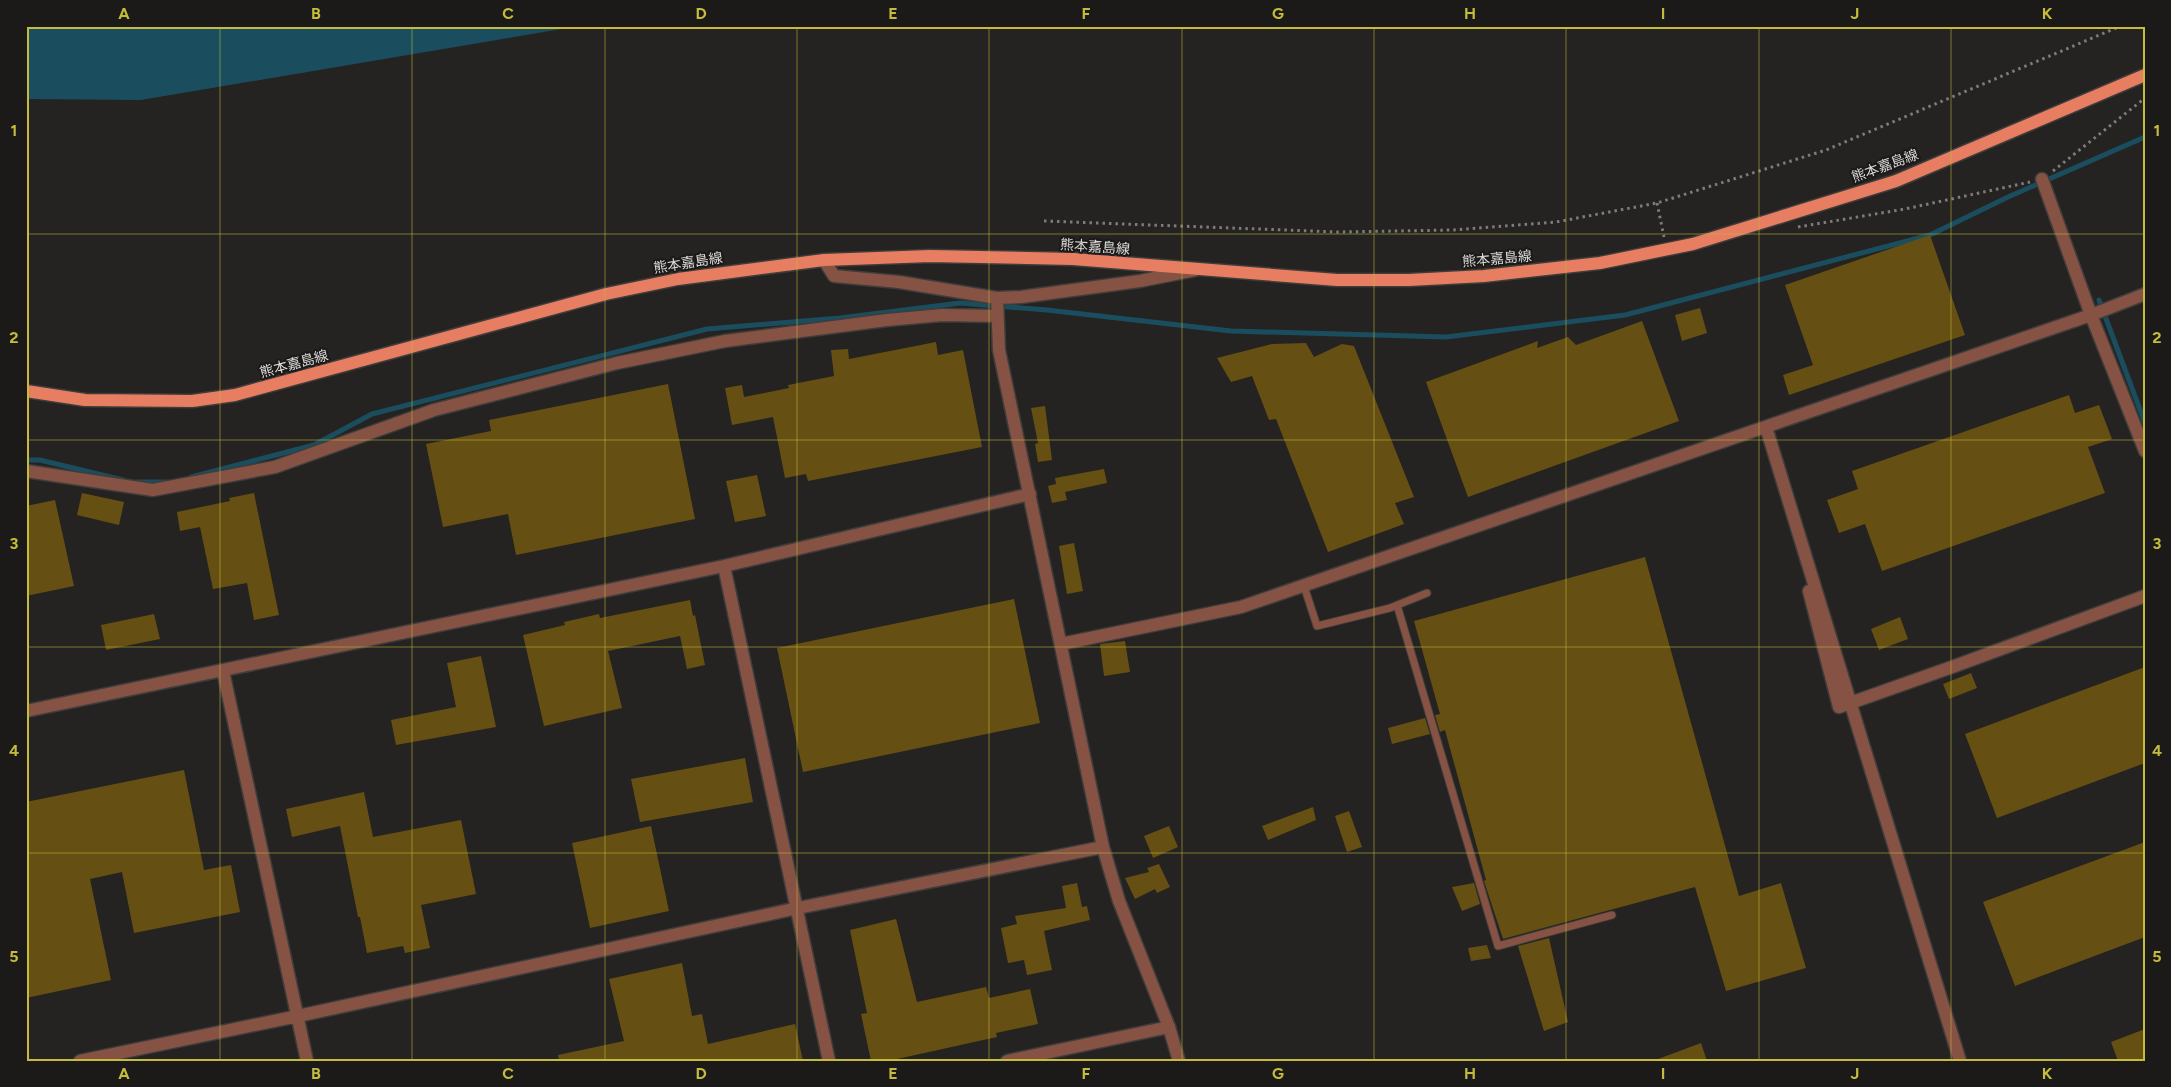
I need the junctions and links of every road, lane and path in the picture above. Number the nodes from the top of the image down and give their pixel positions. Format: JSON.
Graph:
{"nodes":[{"id":1,"x":2121,"y":26,"type":"edge"},
{"id":2,"x":2145,"y":75,"type":"edge"},
{"id":3,"x":2145,"y":98,"type":"edge"},
{"id":4,"x":2042,"y":179,"type":"junction"},
{"id":5,"x":1657,"y":203,"type":"junction"},
{"id":6,"x":1044,"y":221,"type":"dead end"},
{"id":7,"x":1795,"y":228,"type":"dead end"},
{"id":8,"x":1667,"y":250,"type":"junction"},
{"id":9,"x":824,"y":260,"type":"junction"},
{"id":10,"x":1200,"y":269,"type":"junction"},
{"id":11,"x":2145,"y":294,"type":"edge"},
{"id":12,"x":997,"y":298,"type":"junction"},
{"id":13,"x":2091,"y":315,"type":"junction"},
{"id":14,"x":997,"y":316,"type":"junction"},
{"id":15,"x":26,"y":391,"type":"edge"},
{"id":16,"x":1766,"y":426,"type":"junction"},
{"id":17,"x":2145,"y":451,"type":"edge"},
{"id":18,"x":26,"y":471,"type":"edge"},
{"id":19,"x":1030,"y":494,"type":"junction"},
{"id":20,"x":724,"y":566,"type":"junction"},
{"id":21,"x":1304,"y":586,"type":"junction"},
{"id":22,"x":1427,"y":593,"type":"dead end"},
{"id":23,"x":2145,"y":596,"type":"edge"},
{"id":24,"x":1397,"y":605,"type":"junction"},
{"id":25,"x":1060,"y":644,"type":"junction"},
{"id":26,"x":223,"y":671,"type":"junction"},
{"id":27,"x":1852,"y":702,"type":"junction"},
{"id":28,"x":26,"y":711,"type":"edge"},
{"id":29,"x":1104,"y":847,"type":"junction"},
{"id":30,"x":798,"y":908,"type":"junction"},
{"id":31,"x":1612,"y":915,"type":"dead end"},
{"id":32,"x":298,"y":1016,"type":"junction"},
{"id":33,"x":1169,"y":1027,"type":"junction"},
{"id":34,"x":80,"y":1061,"type":"edge"},
{"id":35,"x":307,"y":1061,"type":"edge"},
{"id":36,"x":829,"y":1061,"type":"edge"},
{"id":37,"x":1007,"y":1061,"type":"edge"},
{"id":38,"x":1179,"y":1061,"type":"edge"},
{"id":39,"x":1960,"y":1061,"type":"edge"}],
"edges":[{"from":1,"to":5,"type":"path"},
{"from":2,"to":8,"type":"main road","name":"熊本嘉島線"},
{"from":3,"to":4,"type":"path"},
{"from":4,"to":7,"type":"path"},
{"from":4,"to":13,"type":"street"},
{"from":5,"to":6,"type":"path"},
{"from":5,"to":8,"type":"path"},
{"from":8,"to":10,"type":"main road","name":"熊本嘉島線"},
{"from":9,"to":10,"type":"main road","name":"熊本嘉島線"},
{"from":9,"to":12,"type":"street"},
{"from":9,"to":15,"type":"main road","name":"熊本嘉島線"},
{"from":10,"to":12,"type":"street"},
{"from":11,"to":13,"type":"street"},
{"from":12,"to":14,"type":"street"},
{"from":13,"to":16,"type":"street"},
{"from":13,"to":17,"type":"street"},
{"from":14,"to":18,"type":"street"},
{"from":14,"to":19,"type":"street"},
{"from":16,"to":21,"type":"street"},
{"from":16,"to":27,"type":"street"},
{"from":19,"to":20,"type":"street"},
{"from":19,"to":25,"type":"street"},
{"from":20,"to":26,"type":"street"},
{"from":20,"to":30,"type":"street"},
{"from":21,"to":24,"type":"lane"},
{"from":21,"to":25,"type":"street"},
{"from":22,"to":24,"type":"lane"},
{"from":23,"to":27,"type":"street"},
{"from":24,"to":31,"type":"lane"},
{"from":25,"to":29,"type":"street"},
{"from":26,"to":28,"type":"street"},
{"from":26,"to":32,"type":"street"},
{"from":27,"to":39,"type":"street"},
{"from":29,"to":30,"type":"street"},
{"from":29,"to":33,"type":"street"},
{"from":30,"to":32,"type":"street"},
{"from":30,"to":36,"type":"street"},
{"from":32,"to":34,"type":"street"},
{"from":32,"to":35,"type":"street"},
{"from":33,"to":37,"type":"street"},
{"from":33,"to":38,"type":"street"}]}
